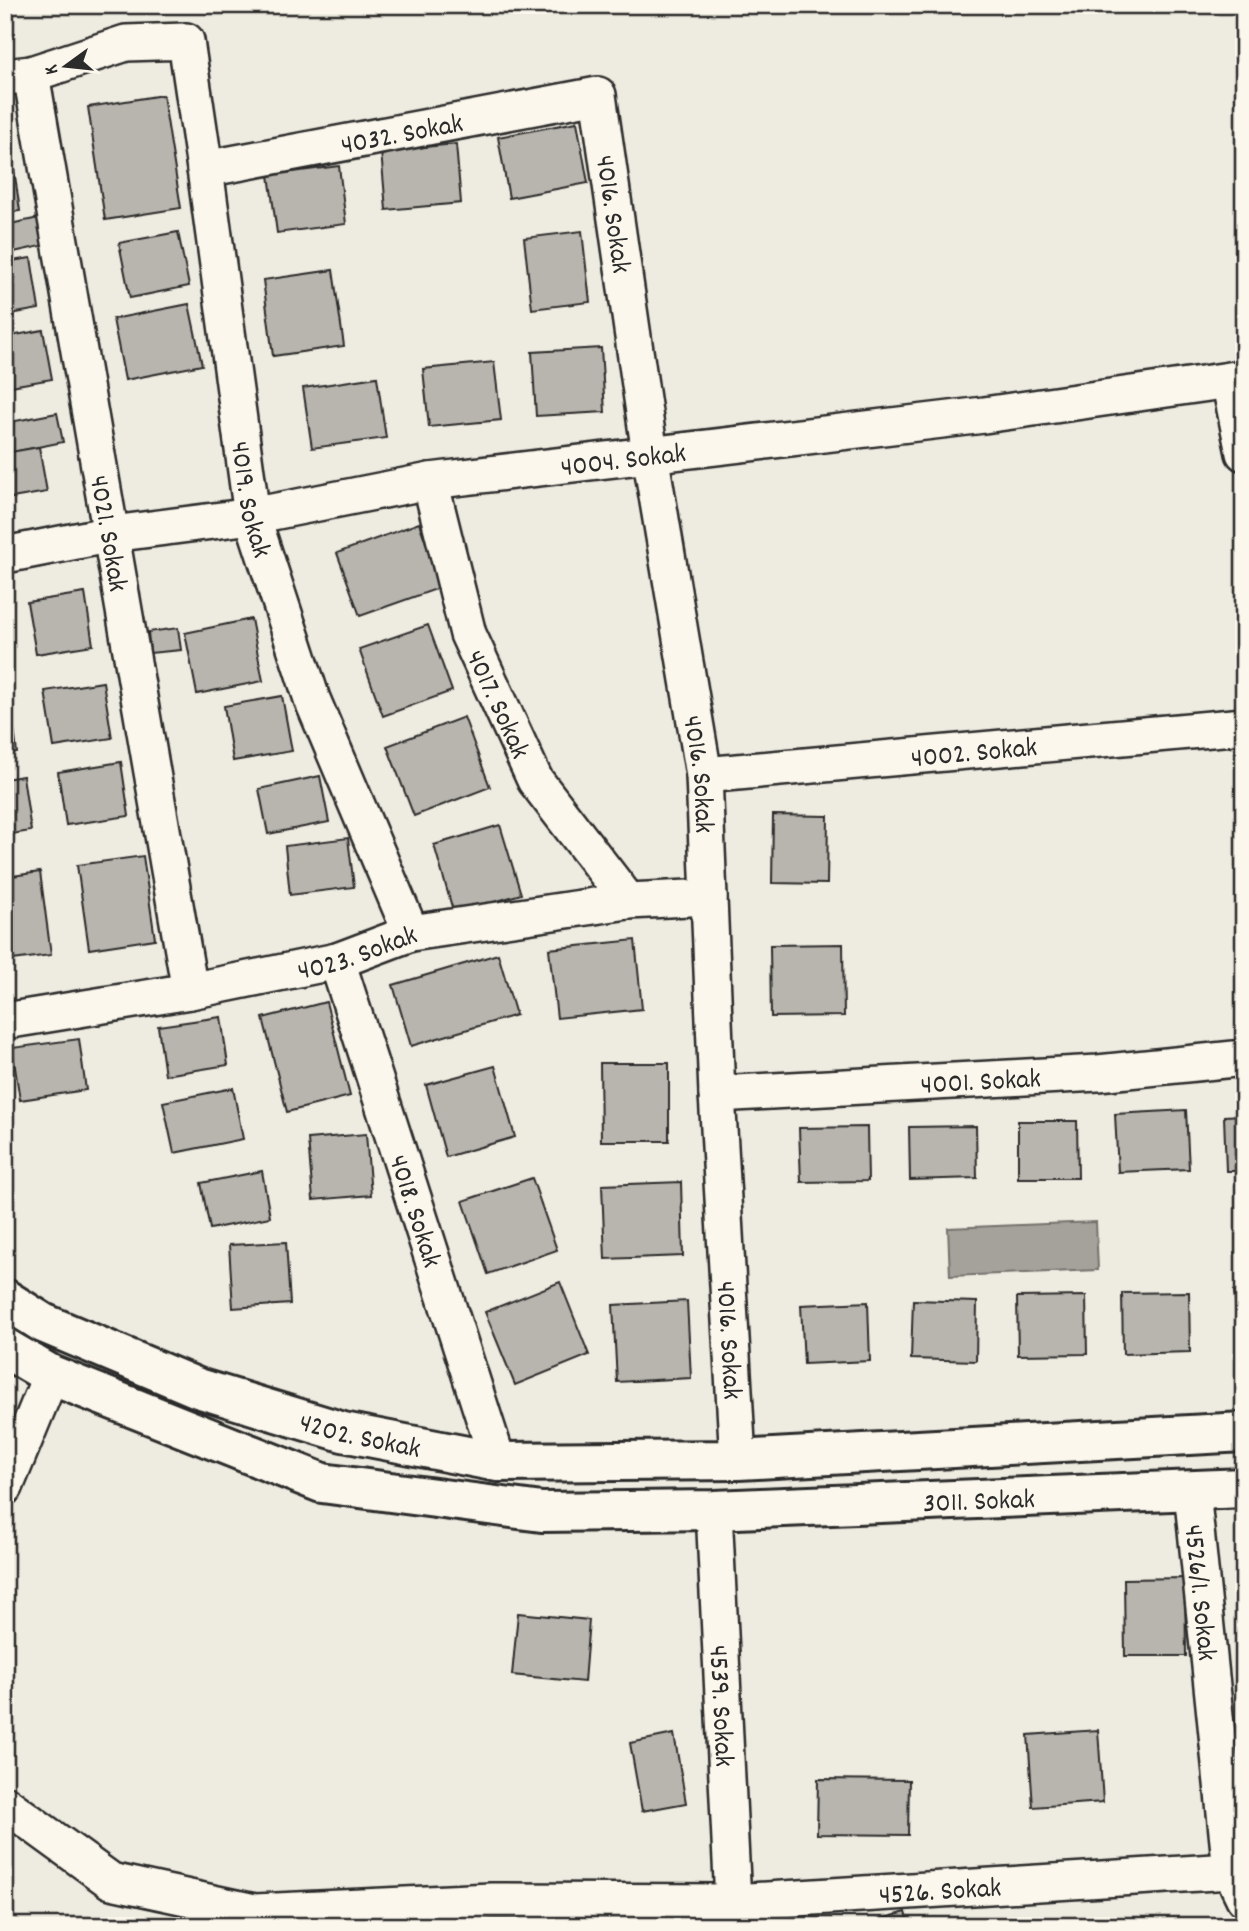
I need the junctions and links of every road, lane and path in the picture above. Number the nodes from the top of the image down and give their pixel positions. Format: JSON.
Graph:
{"nodes":[{"id":1,"x":18,"y":76,"type":"edge"},
{"id":2,"x":598,"y":95,"type":"joint"},
{"id":3,"x":205,"y":169,"type":"junction"},
{"id":4,"x":1236,"y":379,"type":"edge"},
{"id":5,"x":1244,"y":453,"type":"edge"},
{"id":6,"x":650,"y":454,"type":"junction"},
{"id":7,"x":429,"y":481,"type":"junction"},
{"id":8,"x":252,"y":516,"type":"junction"},
{"id":9,"x":112,"y":534,"type":"junction"},
{"id":10,"x":5,"y":555,"type":"edge"},
{"id":11,"x":1244,"y":726,"type":"edge"},
{"id":12,"x":704,"y":775,"type":"junction"},
{"id":13,"x":709,"y":897,"type":"junction"},
{"id":14,"x":628,"y":901,"type":"junction"},
{"id":15,"x":411,"y":933,"type":"junction"},
{"id":16,"x":337,"y":961,"type":"junction"},
{"id":17,"x":190,"y":991,"type":"junction"},
{"id":18,"x":5,"y":1021,"type":"edge"},
{"id":19,"x":1244,"y":1058,"type":"edge"},
{"id":20,"x":717,"y":1094,"type":"junction"},
{"id":21,"x":5,"y":1299,"type":"edge"},
{"id":22,"x":5,"y":1348,"type":"edge"},
{"id":23,"x":51,"y":1375,"type":"junction"},
{"id":24,"x":1244,"y":1432,"type":"edge"},
{"id":25,"x":738,"y":1460,"type":"junction"},
{"id":26,"x":498,"y":1462,"type":"junction"},
{"id":27,"x":5,"y":1486,"type":"edge"},
{"id":28,"x":1244,"y":1488,"type":"edge"},
{"id":29,"x":1192,"y":1491,"type":"junction"},
{"id":30,"x":714,"y":1510,"type":"junction"},
{"id":31,"x":5,"y":1804,"type":"edge"},
{"id":32,"x":1237,"y":1885,"type":"edge"},
{"id":33,"x":734,"y":1914,"type":"edge"}],
"edges":[{"from":1,"to":3,"type":"street","name":"4019. Sokak"},
{"from":1,"to":9,"type":"street","name":"4021. Sokak"},
{"from":2,"to":3,"type":"street","name":"4032. Sokak"},
{"from":2,"to":6,"type":"street","name":"4016. Sokak"},
{"from":3,"to":8,"type":"street","name":"4019. Sokak"},
{"from":4,"to":5,"type":"street"},
{"from":4,"to":6,"type":"street","name":"4004. Sokak"},
{"from":6,"to":7,"type":"street","name":"4004. Sokak"},
{"from":6,"to":12,"type":"street","name":"4016. Sokak"},
{"from":7,"to":8,"type":"street","name":"4004. Sokak"},
{"from":7,"to":14,"type":"street","name":"4017. Sokak"},
{"from":8,"to":9,"type":"street","name":"4004. Sokak"},
{"from":8,"to":15,"type":"street","name":"4019. Sokak"},
{"from":9,"to":10,"type":"street","name":"4004. Sokak"},
{"from":9,"to":17,"type":"street","name":"4021. Sokak"},
{"from":11,"to":12,"type":"street","name":"4002. Sokak"},
{"from":12,"to":13,"type":"street","name":"4016. Sokak"},
{"from":13,"to":14,"type":"street","name":"4023. Sokak"},
{"from":13,"to":20,"type":"street","name":"4016. Sokak"},
{"from":14,"to":15,"type":"street","name":"4023. Sokak"},
{"from":15,"to":16,"type":"street","name":"4023. Sokak"},
{"from":16,"to":17,"type":"street","name":"4023. Sokak"},
{"from":16,"to":26,"type":"street","name":"4018. Sokak"},
{"from":17,"to":18,"type":"street","name":"4023. Sokak"},
{"from":19,"to":20,"type":"street","name":"4001. Sokak"},
{"from":20,"to":25,"type":"street","name":"4016. Sokak"},
{"from":21,"to":26,"type":"street","name":"4202. Sokak"},
{"from":22,"to":23,"type":"street","name":"4202. Sokak"},
{"from":23,"to":27,"type":"street"},
{"from":23,"to":30,"type":"street","name":"4202. Sokak"},
{"from":24,"to":25,"type":"street","name":"3011. Sokak"},
{"from":25,"to":26,"type":"street","name":"4202. Sokak"},
{"from":28,"to":29,"type":"street","name":"3011. Sokak"},
{"from":29,"to":30,"type":"street","name":"3011. Sokak"},
{"from":29,"to":32,"type":"street","name":"4526/1. Sokak"},
{"from":30,"to":33,"type":"street","name":"4539. Sokak"},
{"from":31,"to":33,"type":"street","name":"4526. Sokak"},
{"from":32,"to":33,"type":"street","name":"4526. Sokak"}]}
